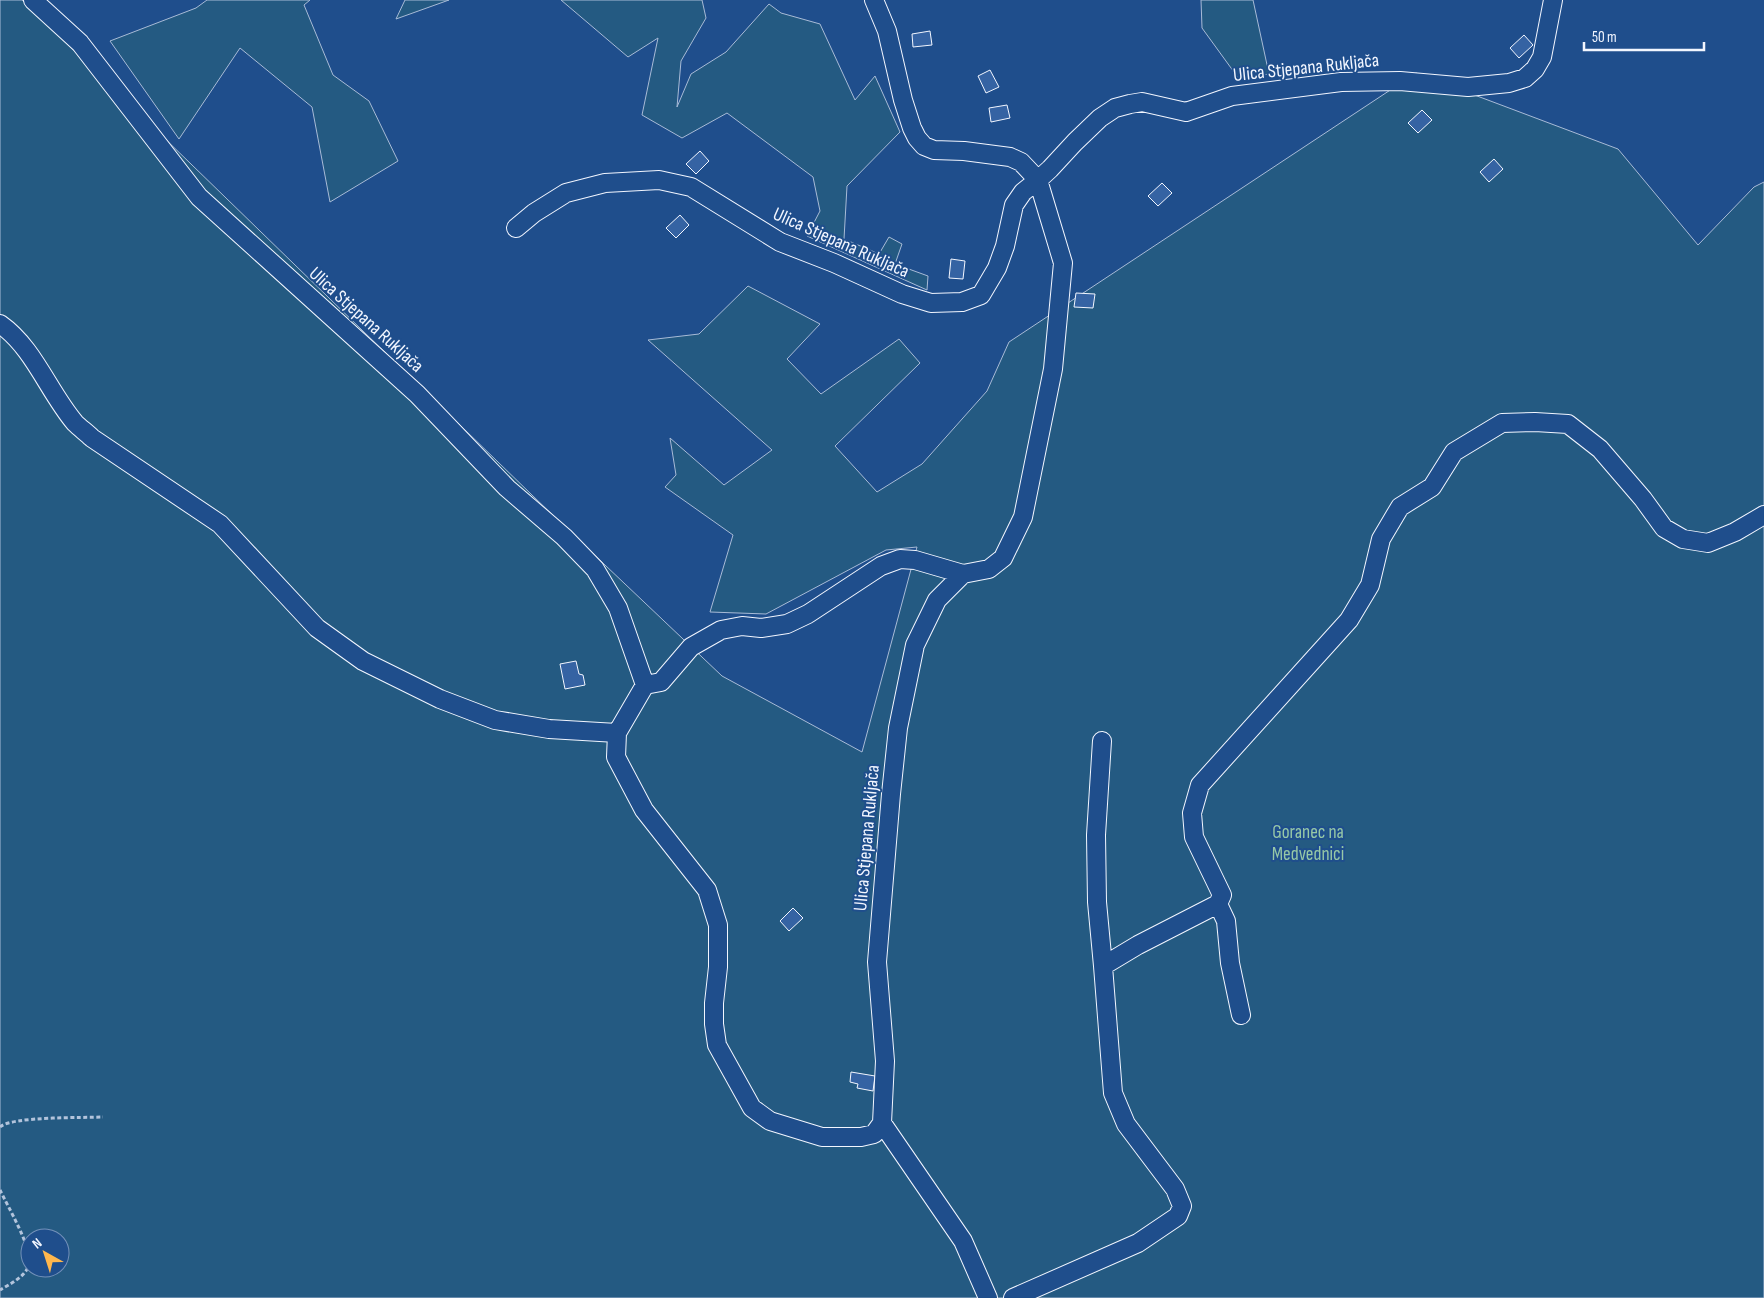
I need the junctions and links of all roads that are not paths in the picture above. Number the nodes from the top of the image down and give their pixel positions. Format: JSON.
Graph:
{"nodes":[{"id":1,"x":33,"y":0,"type":"edge"},
{"id":2,"x":874,"y":0,"type":"edge"},
{"id":3,"x":1553,"y":0,"type":"edge"},
{"id":4,"x":1038,"y":180,"type":"junction"},
{"id":5,"x":516,"y":228,"type":"dead end"},
{"id":6,"x":0,"y":324,"type":"edge"},
{"id":7,"x":1764,"y":515,"type":"edge"},
{"id":8,"x":963,"y":574,"type":"junction"},
{"id":9,"x":646,"y":685,"type":"junction"},
{"id":10,"x":617,"y":733,"type":"junction"},
{"id":11,"x":1102,"y":740,"type":"dead end"},
{"id":12,"x":1218,"y":904,"type":"junction"},
{"id":13,"x":1103,"y":966,"type":"junction"},
{"id":14,"x":1241,"y":1015,"type":"dead end"},
{"id":15,"x":882,"y":1123,"type":"junction"},
{"id":16,"x":988,"y":1298,"type":"edge"},
{"id":17,"x":1013,"y":1298,"type":"edge"}],
"edges":[{"from":1,"to":9,"type":"street","name":"Ulica Stjepana Rukljača"},
{"from":2,"to":4,"type":"street"},
{"from":3,"to":4,"type":"street","name":"Ulica Stjepana Rukljača"},
{"from":4,"to":5,"type":"street","name":"Ulica Stjepana Rukljača"},
{"from":4,"to":8,"type":"street"},
{"from":6,"to":10,"type":"street"},
{"from":7,"to":12,"type":"street"},
{"from":8,"to":9,"type":"street"},
{"from":8,"to":15,"type":"street","name":"Ulica Stjepana Rukljača"},
{"from":9,"to":10,"type":"street"},
{"from":10,"to":15,"type":"street"},
{"from":11,"to":13,"type":"street"},
{"from":12,"to":13,"type":"street"},
{"from":12,"to":14,"type":"street"},
{"from":13,"to":17,"type":"street"},
{"from":15,"to":16,"type":"street"}]}
